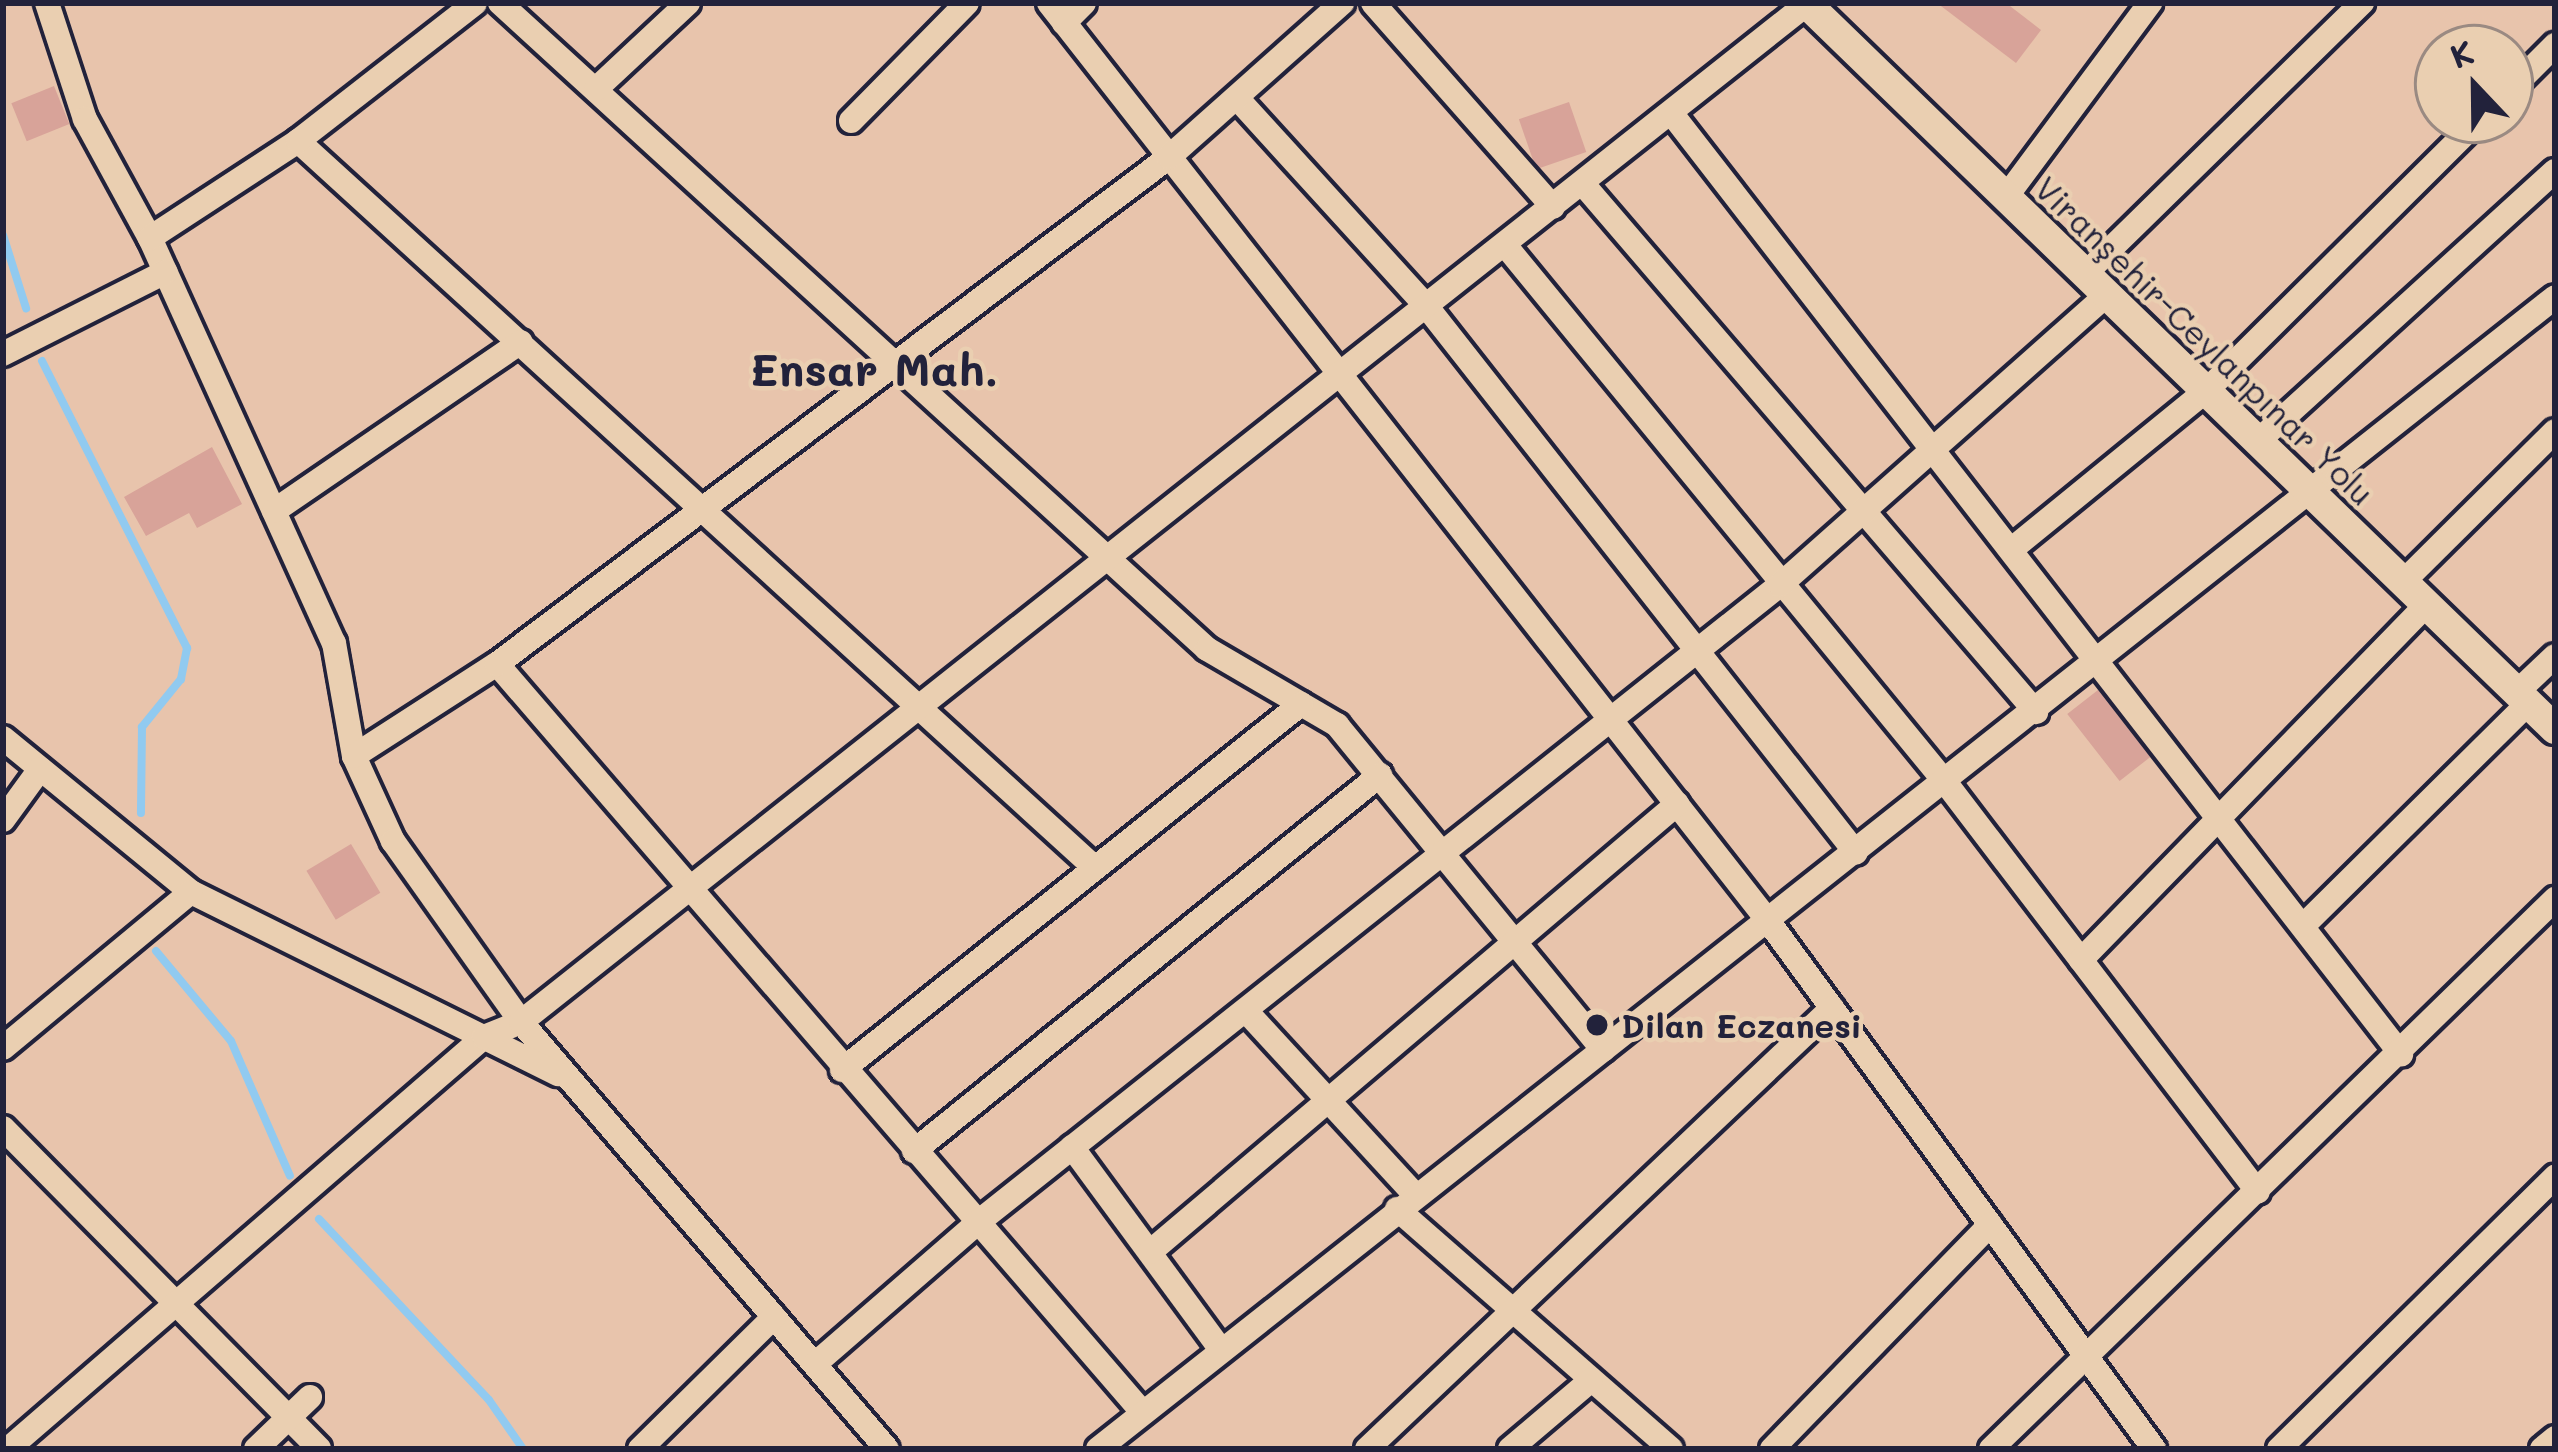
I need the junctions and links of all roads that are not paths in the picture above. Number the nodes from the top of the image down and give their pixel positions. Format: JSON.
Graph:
{"nodes":[{"id":1,"x":47,"y":3,"type":"edge"},
{"id":2,"x":500,"y":3,"type":"edge"},
{"id":3,"x":688,"y":3,"type":"edge"},
{"id":4,"x":967,"y":3,"type":"edge"},
{"id":5,"x":1084,"y":3,"type":"edge"},
{"id":6,"x":1342,"y":3,"type":"edge"},
{"id":7,"x":1373,"y":3,"type":"edge"},
{"id":8,"x":2150,"y":3,"type":"edge"},
{"id":9,"x":2362,"y":3,"type":"edge"},
{"id":10,"x":1806,"y":4,"type":"edge"},
{"id":11,"x":469,"y":5,"type":"edge"},
{"id":12,"x":1056,"y":13,"type":"edge"},
{"id":13,"x":596,"y":88,"type":"junction"},
{"id":14,"x":1237,"y":98,"type":"junction"},
{"id":15,"x":1672,"y":114,"type":"junction"},
{"id":16,"x":851,"y":121,"type":"dead end"},
{"id":17,"x":298,"y":141,"type":"junction"},
{"id":18,"x":2455,"y":144,"type":"edge"},
{"id":19,"x":1169,"y":157,"type":"junction"},
{"id":20,"x":2555,"y":171,"type":"edge"},
{"id":21,"x":1583,"y":184,"type":"junction"},
{"id":22,"x":2006,"y":197,"type":"junction"},
{"id":23,"x":1553,"y":207,"type":"junction"},
{"id":24,"x":150,"y":238,"type":"junction"},
{"id":25,"x":1505,"y":245,"type":"junction"},
{"id":26,"x":166,"y":272,"type":"junction"},
{"id":27,"x":2096,"y":285,"type":"junction"},
{"id":28,"x":2555,"y":297,"type":"edge"},
{"id":29,"x":1427,"y":307,"type":"junction"},
{"id":30,"x":521,"y":342,"type":"junction"},
{"id":31,"x":3,"y":353,"type":"edge"},
{"id":32,"x":901,"y":360,"type":"junction"},
{"id":33,"x":1341,"y":376,"type":"junction"},
{"id":34,"x":2206,"y":391,"type":"junction"},
{"id":35,"x":2555,"y":431,"type":"edge"},
{"id":36,"x":2258,"y":442,"type":"junction"},
{"id":37,"x":1934,"y":450,"type":"junction"},
{"id":38,"x":2312,"y":494,"type":"junction"},
{"id":39,"x":701,"y":505,"type":"junction"},
{"id":40,"x":274,"y":511,"type":"junction"},
{"id":41,"x":1859,"y":516,"type":"junction"},
{"id":42,"x":2012,"y":549,"type":"junction"},
{"id":43,"x":1111,"y":558,"type":"junction"},
{"id":44,"x":2403,"y":582,"type":"junction"},
{"id":45,"x":1780,"y":586,"type":"junction"},
{"id":46,"x":2426,"y":604,"type":"junction"},
{"id":47,"x":1698,"y":651,"type":"junction"},
{"id":48,"x":2555,"y":656,"type":"edge"},
{"id":49,"x":2099,"y":662,"type":"junction"},
{"id":50,"x":497,"y":664,"type":"junction"},
{"id":51,"x":2522,"y":698,"type":"junction"},
{"id":52,"x":1301,"y":704,"type":"junction"},
{"id":53,"x":923,"y":706,"type":"junction"},
{"id":54,"x":2036,"y":712,"type":"junction"},
{"id":55,"x":1610,"y":718,"type":"junction"},
{"id":56,"x":2555,"y":729,"type":"edge"},
{"id":57,"x":3,"y":738,"type":"edge"},
{"id":58,"x":354,"y":756,"type":"junction"},
{"id":59,"x":40,"y":769,"type":"junction"},
{"id":60,"x":1380,"y":775,"type":"junction"},
{"id":61,"x":1946,"y":783,"type":"junction"},
{"id":62,"x":1677,"y":804,"type":"junction"},
{"id":63,"x":2222,"y":817,"type":"junction"},
{"id":64,"x":3,"y":820,"type":"edge"},
{"id":65,"x":1443,"y":849,"type":"junction"},
{"id":66,"x":1856,"y":854,"type":"junction"},
{"id":67,"x":1095,"y":868,"type":"junction"},
{"id":68,"x":191,"y":892,"type":"junction"},
{"id":69,"x":686,"y":892,"type":"junction"},
{"id":70,"x":2555,"y":899,"type":"edge"},
{"id":71,"x":1769,"y":922,"type":"junction"},
{"id":72,"x":2304,"y":925,"type":"junction"},
{"id":73,"x":1516,"y":940,"type":"junction"},
{"id":74,"x":2081,"y":960,"type":"junction"},
{"id":75,"x":1832,"y":1008,"type":"junction"},
{"id":76,"x":1246,"y":1011,"type":"junction"},
{"id":77,"x":521,"y":1022,"type":"junction"},
{"id":78,"x":484,"y":1037,"type":"junction"},
{"id":79,"x":3,"y":1048,"type":"edge"},
{"id":80,"x":1604,"y":1050,"type":"junction"},
{"id":81,"x":2401,"y":1054,"type":"junction"},
{"id":82,"x":842,"y":1070,"type":"junction"},
{"id":83,"x":572,"y":1080,"type":"junction"},
{"id":84,"x":1327,"y":1099,"type":"junction"},
{"id":85,"x":3,"y":1128,"type":"edge"},
{"id":86,"x":1072,"y":1147,"type":"junction"},
{"id":87,"x":914,"y":1151,"type":"junction"},
{"id":88,"x":2555,"y":1177,"type":"edge"},
{"id":89,"x":2258,"y":1192,"type":"junction"},
{"id":90,"x":1406,"y":1202,"type":"junction"},
{"id":91,"x":977,"y":1223,"type":"junction"},
{"id":92,"x":1990,"y":1225,"type":"junction"},
{"id":93,"x":1150,"y":1252,"type":"junction"},
{"id":94,"x":179,"y":1301,"type":"junction"},
{"id":95,"x":1507,"y":1306,"type":"junction"},
{"id":96,"x":774,"y":1317,"type":"junction"},
{"id":97,"x":1221,"y":1350,"type":"junction"},
{"id":98,"x":2088,"y":1360,"type":"junction"},
{"id":99,"x":815,"y":1364,"type":"junction"},
{"id":100,"x":1591,"y":1380,"type":"junction"},
{"id":101,"x":310,"y":1397,"type":"dead end"},
{"id":102,"x":1143,"y":1412,"type":"junction"},
{"id":103,"x":286,"y":1420,"type":"junction"},
{"id":104,"x":2555,"y":1438,"type":"edge"},
{"id":105,"x":1654,"y":1444,"type":"edge"},
{"id":106,"x":2145,"y":1446,"type":"edge"},
{"id":107,"x":8,"y":1449,"type":"edge"},
{"id":108,"x":256,"y":1449,"type":"edge"},
{"id":109,"x":319,"y":1449,"type":"edge"},
{"id":110,"x":640,"y":1449,"type":"edge"},
{"id":111,"x":887,"y":1449,"type":"edge"},
{"id":112,"x":1098,"y":1449,"type":"edge"},
{"id":113,"x":1367,"y":1449,"type":"edge"},
{"id":114,"x":1510,"y":1449,"type":"edge"},
{"id":115,"x":1772,"y":1449,"type":"edge"},
{"id":116,"x":1990,"y":1449,"type":"edge"},
{"id":117,"x":2279,"y":1449,"type":"edge"},
{"id":118,"x":2542,"y":1449,"type":"edge"}],
"edges":[{"from":1,"to":24,"type":"street"},
{"from":2,"to":13,"type":"street"},
{"from":3,"to":13,"type":"street"},
{"from":4,"to":16,"type":"street"},
{"from":5,"to":12,"type":"street"},
{"from":6,"to":14,"type":"street"},
{"from":7,"to":23,"type":"street"},
{"from":8,"to":22,"type":"street"},
{"from":9,"to":27,"type":"street"},
{"from":10,"to":15,"type":"street"},
{"from":10,"to":22,"type":"main road","name":"Viranşehir-Ceylanpınar Yolu"},
{"from":11,"to":17,"type":"street"},
{"from":12,"to":19,"type":"street"},
{"from":13,"to":32,"type":"street"},
{"from":14,"to":19,"type":"street"},
{"from":14,"to":29,"type":"street"},
{"from":15,"to":21,"type":"street"},
{"from":15,"to":37,"type":"street"},
{"from":17,"to":24,"type":"street"},
{"from":17,"to":30,"type":"street"},
{"from":18,"to":34,"type":"street"},
{"from":19,"to":32,"type":"street"},
{"from":19,"to":33,"type":"street"},
{"from":20,"to":36,"type":"street"},
{"from":21,"to":23,"type":"street"},
{"from":21,"to":41,"type":"street"},
{"from":22,"to":27,"type":"main road","name":"Viranşehir-Ceylanpınar Yolu"},
{"from":23,"to":25,"type":"street"},
{"from":24,"to":26,"type":"street"},
{"from":25,"to":29,"type":"street"},
{"from":25,"to":45,"type":"street"},
{"from":26,"to":31,"type":"street"},
{"from":26,"to":40,"type":"street"},
{"from":27,"to":34,"type":"main road","name":"Viranşehir-Ceylanpınar Yolu"},
{"from":27,"to":37,"type":"street"},
{"from":28,"to":38,"type":"street"},
{"from":29,"to":33,"type":"street"},
{"from":29,"to":47,"type":"street"},
{"from":30,"to":39,"type":"street"},
{"from":30,"to":40,"type":"street"},
{"from":32,"to":39,"type":"street"},
{"from":32,"to":43,"type":"street"},
{"from":33,"to":43,"type":"street"},
{"from":33,"to":55,"type":"street"},
{"from":34,"to":36,"type":"main road","name":"Viranşehir-Ceylanpınar Yolu"},
{"from":34,"to":42,"type":"street"},
{"from":35,"to":44,"type":"street"},
{"from":36,"to":38,"type":"main road","name":"Viranşehir-Ceylanpınar Yolu"},
{"from":37,"to":41,"type":"street"},
{"from":37,"to":42,"type":"street"},
{"from":38,"to":44,"type":"main road","name":"Viranşehir-Ceylanpınar Yolu"},
{"from":38,"to":49,"type":"street"},
{"from":39,"to":50,"type":"street"},
{"from":39,"to":53,"type":"street"},
{"from":40,"to":58,"type":"street"},
{"from":41,"to":45,"type":"street"},
{"from":41,"to":54,"type":"street"},
{"from":42,"to":49,"type":"street"},
{"from":43,"to":52,"type":"street"},
{"from":43,"to":53,"type":"street"},
{"from":44,"to":46,"type":"main road","name":"Viranşehir-Ceylanpınar Yolu"},
{"from":45,"to":47,"type":"street"},
{"from":45,"to":61,"type":"street"},
{"from":46,"to":51,"type":"main road","name":"Viranşehir-Ceylanpınar Yolu"},
{"from":46,"to":63,"type":"street"},
{"from":47,"to":55,"type":"street"},
{"from":47,"to":66,"type":"street"},
{"from":48,"to":51,"type":"street"},
{"from":49,"to":54,"type":"street"},
{"from":49,"to":63,"type":"street"},
{"from":50,"to":58,"type":"street"},
{"from":50,"to":69,"type":"street"},
{"from":51,"to":56,"type":"main road","name":"Viranşehir-Ceylanpınar Yolu"},
{"from":51,"to":72,"type":"street"},
{"from":52,"to":60,"type":"street"},
{"from":52,"to":67,"type":"street"},
{"from":53,"to":67,"type":"street"},
{"from":53,"to":69,"type":"street"},
{"from":54,"to":61,"type":"street"},
{"from":55,"to":62,"type":"street"},
{"from":55,"to":65,"type":"street"},
{"from":57,"to":59,"type":"street"},
{"from":58,"to":77,"type":"street"},
{"from":59,"to":64,"type":"street"},
{"from":59,"to":68,"type":"street"},
{"from":60,"to":65,"type":"street"},
{"from":60,"to":87,"type":"street"},
{"from":61,"to":66,"type":"street"},
{"from":61,"to":74,"type":"street"},
{"from":62,"to":71,"type":"street"},
{"from":62,"to":73,"type":"street"},
{"from":63,"to":72,"type":"street"},
{"from":63,"to":74,"type":"street"},
{"from":65,"to":73,"type":"street"},
{"from":65,"to":76,"type":"street"},
{"from":66,"to":71,"type":"street"},
{"from":67,"to":82,"type":"street"},
{"from":68,"to":78,"type":"street"},
{"from":68,"to":79,"type":"street"},
{"from":69,"to":77,"type":"street"},
{"from":69,"to":82,"type":"street"},
{"from":70,"to":81,"type":"street"},
{"from":71,"to":75,"type":"street"},
{"from":71,"to":80,"type":"street"},
{"from":72,"to":81,"type":"street"},
{"from":73,"to":80,"type":"street"},
{"from":73,"to":84,"type":"street"},
{"from":74,"to":89,"type":"street"},
{"from":75,"to":92,"type":"street"},
{"from":75,"to":95,"type":"street"},
{"from":76,"to":84,"type":"street"},
{"from":76,"to":86,"type":"street"},
{"from":77,"to":78,"type":"street"},
{"from":77,"to":83,"type":"street"},
{"from":78,"to":83,"type":"street"},
{"from":78,"to":94,"type":"street"},
{"from":80,"to":90,"type":"street"},
{"from":81,"to":89,"type":"street"},
{"from":82,"to":87,"type":"street"},
{"from":83,"to":96,"type":"street"},
{"from":84,"to":90,"type":"street"},
{"from":84,"to":93,"type":"street"},
{"from":85,"to":94,"type":"street"},
{"from":86,"to":91,"type":"street"},
{"from":86,"to":93,"type":"street"},
{"from":87,"to":91,"type":"street"},
{"from":88,"to":117,"type":"street"},
{"from":89,"to":98,"type":"street"},
{"from":90,"to":95,"type":"street"},
{"from":90,"to":97,"type":"street"},
{"from":91,"to":99,"type":"street"},
{"from":91,"to":102,"type":"street"},
{"from":92,"to":98,"type":"street"},
{"from":92,"to":115,"type":"street"},
{"from":93,"to":97,"type":"street"},
{"from":94,"to":103,"type":"street"},
{"from":94,"to":107,"type":"street"},
{"from":95,"to":100,"type":"street"},
{"from":95,"to":113,"type":"street"},
{"from":96,"to":99,"type":"street"},
{"from":96,"to":110,"type":"street"},
{"from":97,"to":102,"type":"street"},
{"from":98,"to":106,"type":"street"},
{"from":98,"to":116,"type":"street"},
{"from":99,"to":111,"type":"street"},
{"from":100,"to":105,"type":"street"},
{"from":100,"to":114,"type":"street"},
{"from":101,"to":103,"type":"street"},
{"from":102,"to":112,"type":"street"},
{"from":103,"to":108,"type":"street"},
{"from":103,"to":109,"type":"street"},
{"from":104,"to":118,"type":"street"}]}
